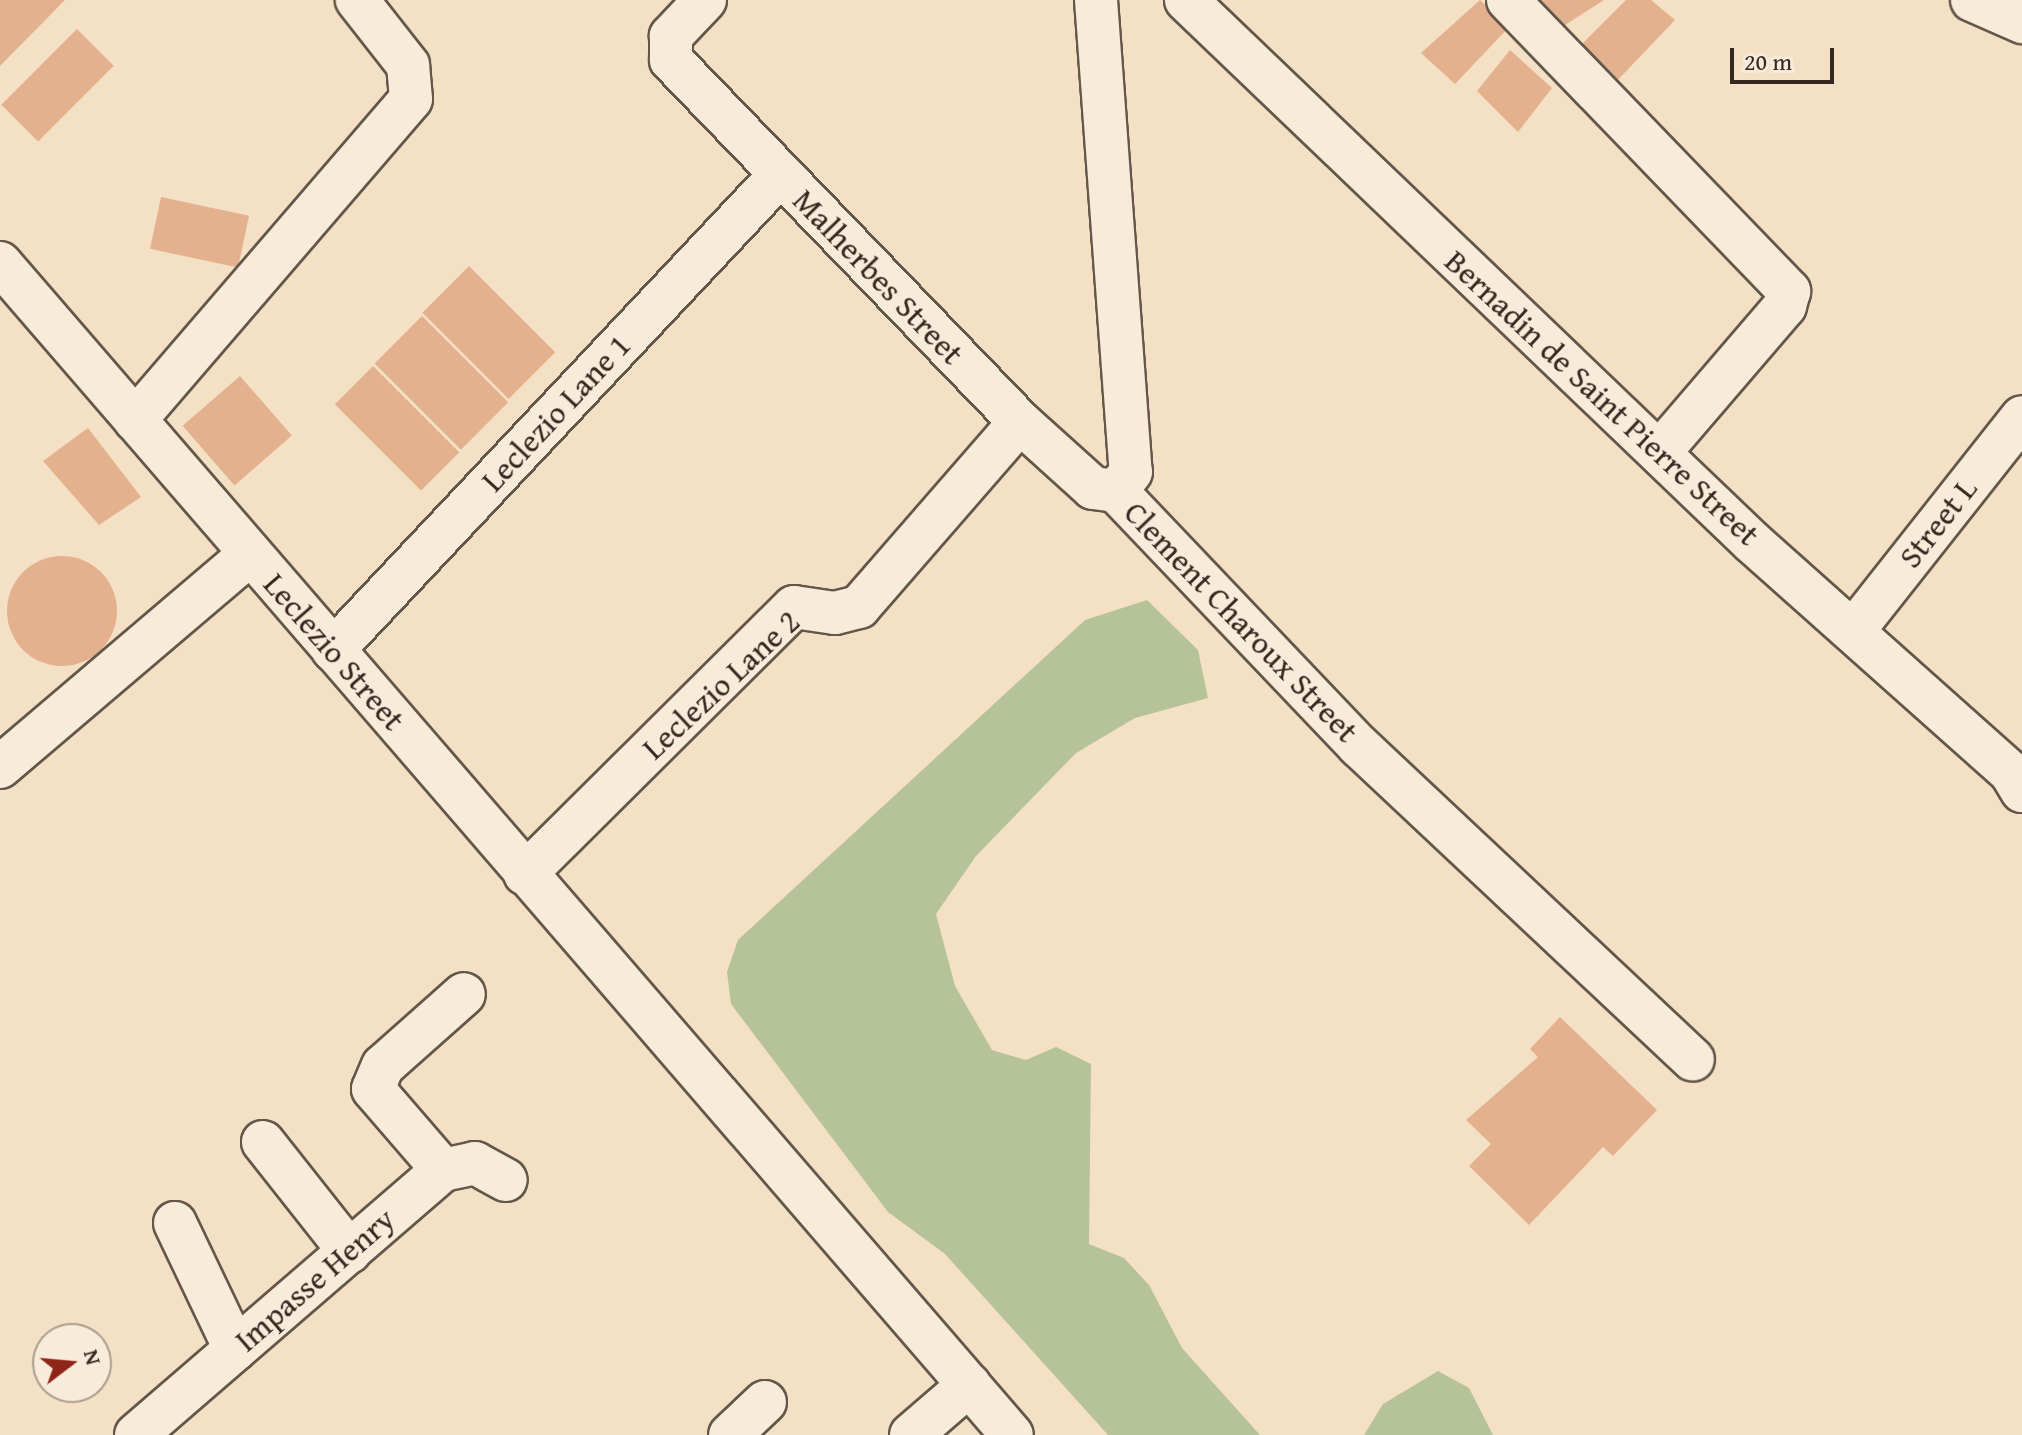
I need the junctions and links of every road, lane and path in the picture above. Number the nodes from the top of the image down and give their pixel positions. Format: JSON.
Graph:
{"nodes":[{"id":1,"x":357,"y":0,"type":"edge"},
{"id":2,"x":705,"y":0,"type":"edge"},
{"id":3,"x":1096,"y":0,"type":"edge"},
{"id":4,"x":1186,"y":0,"type":"edge"},
{"id":5,"x":1508,"y":0,"type":"edge"},
{"id":6,"x":1972,"y":0,"type":"edge"},
{"id":7,"x":2022,"y":22,"type":"edge"},
{"id":8,"x":779,"y":176,"type":"junction"},
{"id":9,"x":0,"y":263,"type":"edge"},
{"id":10,"x":2022,"y":417,"type":"edge"},
{"id":11,"x":135,"y":420,"type":"junction"},
{"id":12,"x":1020,"y":422,"type":"junction"},
{"id":13,"x":1660,"y":452,"type":"junction"},
{"id":14,"x":1116,"y":491,"type":"junction"},
{"id":15,"x":250,"y":554,"type":"junction"},
{"id":16,"x":1854,"y":630,"type":"junction"},
{"id":17,"x":333,"y":650,"type":"junction"},
{"id":18,"x":0,"y":767,"type":"edge"},
{"id":19,"x":2018,"y":774,"type":"edge"},
{"id":20,"x":525,"y":874,"type":"junction"},
{"id":21,"x":464,"y":994,"type":"dead end"},
{"id":22,"x":1693,"y":1060,"type":"dead end"},
{"id":23,"x":263,"y":1142,"type":"dead end"},
{"id":24,"x":443,"y":1170,"type":"junction"},
{"id":25,"x":506,"y":1180,"type":"dead end"},
{"id":26,"x":175,"y":1223,"type":"dead end"},
{"id":27,"x":350,"y":1252,"type":"junction"},
{"id":28,"x":235,"y":1349,"type":"junction"},
{"id":29,"x":969,"y":1385,"type":"junction"},
{"id":30,"x":765,"y":1402,"type":"dead end"},
{"id":31,"x":136,"y":1435,"type":"edge"},
{"id":32,"x":730,"y":1435,"type":"edge"},
{"id":33,"x":911,"y":1435,"type":"edge"},
{"id":34,"x":1012,"y":1435,"type":"edge"}],
"edges":[{"from":1,"to":11,"type":"street"},
{"from":2,"to":8,"type":"street","name":"Malherbes Street"},
{"from":3,"to":14,"type":"street","name":"Clement Charoux Street"},
{"from":4,"to":13,"type":"street","name":"Bernadin de Saint Pierre Street"},
{"from":5,"to":13,"type":"street"},
{"from":6,"to":7,"type":"street"},
{"from":8,"to":12,"type":"street","name":"Malherbes Street"},
{"from":8,"to":17,"type":"street","name":"Leclezio Lane 1"},
{"from":9,"to":11,"type":"street","name":"Leclezio Street"},
{"from":10,"to":16,"type":"street","name":"Street L"},
{"from":11,"to":15,"type":"street","name":"Leclezio Street"},
{"from":12,"to":14,"type":"street","name":"Malherbes Street"},
{"from":12,"to":20,"type":"street","name":"Leclezio Lane 2"},
{"from":13,"to":16,"type":"street","name":"Bernadin de Saint Pierre Street"},
{"from":14,"to":22,"type":"street","name":"Clement Charoux Street"},
{"from":15,"to":17,"type":"street","name":"Leclezio Street"},
{"from":15,"to":18,"type":"street"},
{"from":16,"to":19,"type":"street","name":"Bernadin de Saint Pierre Street"},
{"from":17,"to":20,"type":"street","name":"Leclezio Street"},
{"from":20,"to":29,"type":"street","name":"Leclezio Street"},
{"from":21,"to":24,"type":"street"},
{"from":23,"to":27,"type":"street"},
{"from":24,"to":25,"type":"street"},
{"from":24,"to":27,"type":"street","name":"Impasse Henry"},
{"from":26,"to":28,"type":"street"},
{"from":27,"to":28,"type":"street","name":"Impasse Henry"},
{"from":28,"to":31,"type":"street","name":"Impasse Henry"},
{"from":29,"to":33,"type":"street"},
{"from":29,"to":34,"type":"street","name":"Leclezio Street"},
{"from":30,"to":32,"type":"street"}]}
